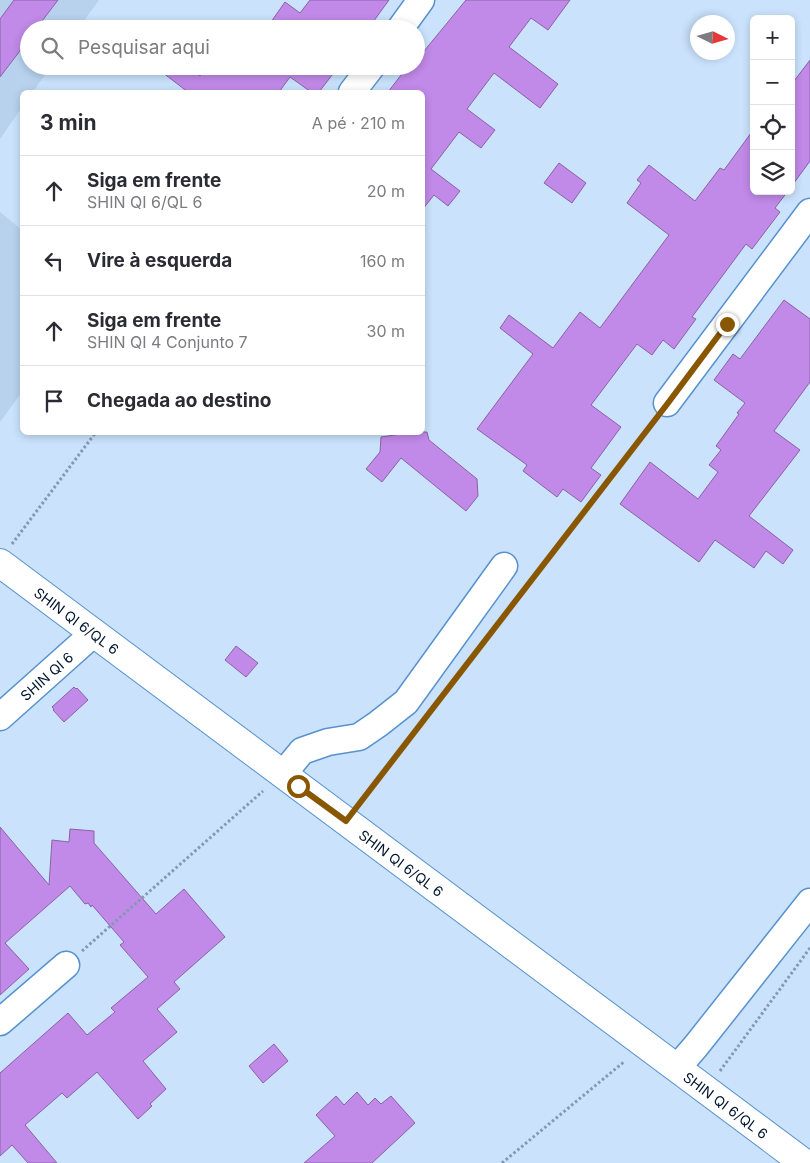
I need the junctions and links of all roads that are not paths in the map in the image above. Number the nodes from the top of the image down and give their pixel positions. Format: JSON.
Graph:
{"nodes":[{"id":1,"x":421,"y":0,"type":"edge"},
{"id":2,"x":407,"y":20,"type":"edge"},
{"id":3,"x":365,"y":75,"type":"edge"},
{"id":4,"x":354,"y":90,"type":"edge"},
{"id":5,"x":810,"y":212,"type":"edge"},
{"id":6,"x":668,"y":403,"type":"road end"},
{"id":7,"x":6,"y":554,"type":"edge"},
{"id":8,"x":504,"y":566,"type":"dead end"},
{"id":9,"x":94,"y":633,"type":"junction"},
{"id":10,"x":0,"y":717,"type":"edge"},
{"id":11,"x":283,"y":774,"type":"junction"},
{"id":12,"x":810,"y":902,"type":"edge"},
{"id":13,"x":66,"y":965,"type":"road end"},
{"id":14,"x":0,"y":1022,"type":"edge"},
{"id":15,"x":677,"y":1068,"type":"junction"},
{"id":16,"x":804,"y":1163,"type":"edge"}],
"edges":[{"from":1,"to":2,"type":"street"},
{"from":3,"to":4,"type":"street"},
{"from":5,"to":6,"type":"street"},
{"from":7,"to":9,"type":"street","name":"SHIN QI 6/QL 6"},
{"from":8,"to":11,"type":"street"},
{"from":9,"to":10,"type":"street","name":"SHIN QI 6"},
{"from":9,"to":11,"type":"street","name":"SHIN QI 6/QL 6"},
{"from":11,"to":15,"type":"street","name":"SHIN QI 6/QL 6"},
{"from":12,"to":15,"type":"street"},
{"from":13,"to":14,"type":"street"},
{"from":15,"to":16,"type":"street","name":"SHIN QI 6/QL 6"}]}
